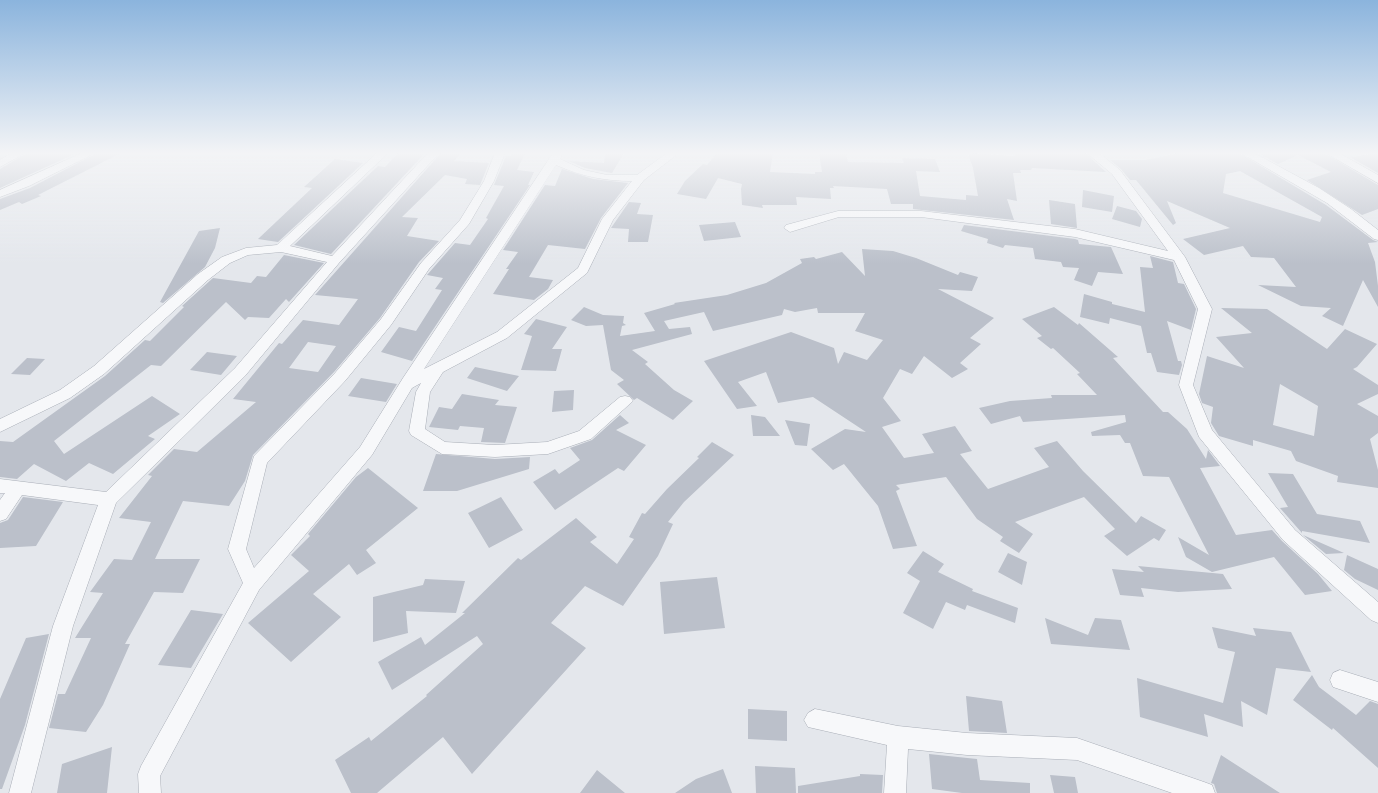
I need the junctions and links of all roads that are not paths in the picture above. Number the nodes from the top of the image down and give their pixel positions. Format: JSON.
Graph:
{"nodes":[{"id":1,"x":343,"y":190,"type":"edge"},
{"id":2,"x":400,"y":190,"type":"edge"},
{"id":3,"x":483,"y":190,"type":"edge"},
{"id":4,"x":534,"y":190,"type":"edge"},
{"id":5,"x":631,"y":190,"type":"edge"},
{"id":6,"x":1129,"y":190,"type":"edge"},
{"id":7,"x":1316,"y":190,"type":"edge"},
{"id":8,"x":790,"y":228,"type":"dead end"},
{"id":9,"x":1378,"y":236,"type":"edge"},
{"id":10,"x":281,"y":248,"type":"junction"},
{"id":11,"x":1179,"y":257,"type":"junction"},
{"id":12,"x":335,"y":260,"type":"junction"},
{"id":13,"x":438,"y":368,"type":"junction"},
{"id":14,"x":407,"y":384,"type":"junction"},
{"id":15,"x":625,"y":400,"type":"dead end"},
{"id":16,"x":0,"y":426,"type":"edge"},
{"id":17,"x":0,"y":486,"type":"edge"},
{"id":18,"x":17,"y":489,"type":"junction"},
{"id":19,"x":109,"y":499,"type":"junction"},
{"id":20,"x":0,"y":514,"type":"edge"},
{"id":21,"x":252,"y":584,"type":"junction"},
{"id":22,"x":1378,"y":614,"type":"edge"},
{"id":23,"x":1340,"y":680,"type":"dead end"},
{"id":24,"x":1378,"y":692,"type":"edge"},
{"id":25,"x":815,"y":720,"type":"dead end"},
{"id":26,"x":898,"y":737,"type":"junction"},
{"id":27,"x":20,"y":793,"type":"edge"},
{"id":28,"x":150,"y":793,"type":"edge"},
{"id":29,"x":896,"y":793,"type":"edge"},
{"id":30,"x":1204,"y":793,"type":"edge"}],
"edges":[{"from":1,"to":10,"type":"street"},
{"from":2,"to":12,"type":"street"},
{"from":3,"to":21,"type":"street"},
{"from":4,"to":14,"type":"street"},
{"from":5,"to":13,"type":"street"},
{"from":6,"to":11,"type":"street"},
{"from":7,"to":9,"type":"street"},
{"from":8,"to":11,"type":"street"},
{"from":10,"to":12,"type":"street"},
{"from":10,"to":16,"type":"street"},
{"from":11,"to":22,"type":"street"},
{"from":12,"to":19,"type":"street"},
{"from":13,"to":14,"type":"street"},
{"from":13,"to":15,"type":"street"},
{"from":14,"to":21,"type":"street"},
{"from":17,"to":18,"type":"street"},
{"from":18,"to":19,"type":"street"},
{"from":18,"to":20,"type":"street"},
{"from":19,"to":27,"type":"street"},
{"from":21,"to":28,"type":"street"},
{"from":23,"to":24,"type":"street"},
{"from":25,"to":26,"type":"street"},
{"from":26,"to":29,"type":"street"},
{"from":26,"to":30,"type":"street"}]}
